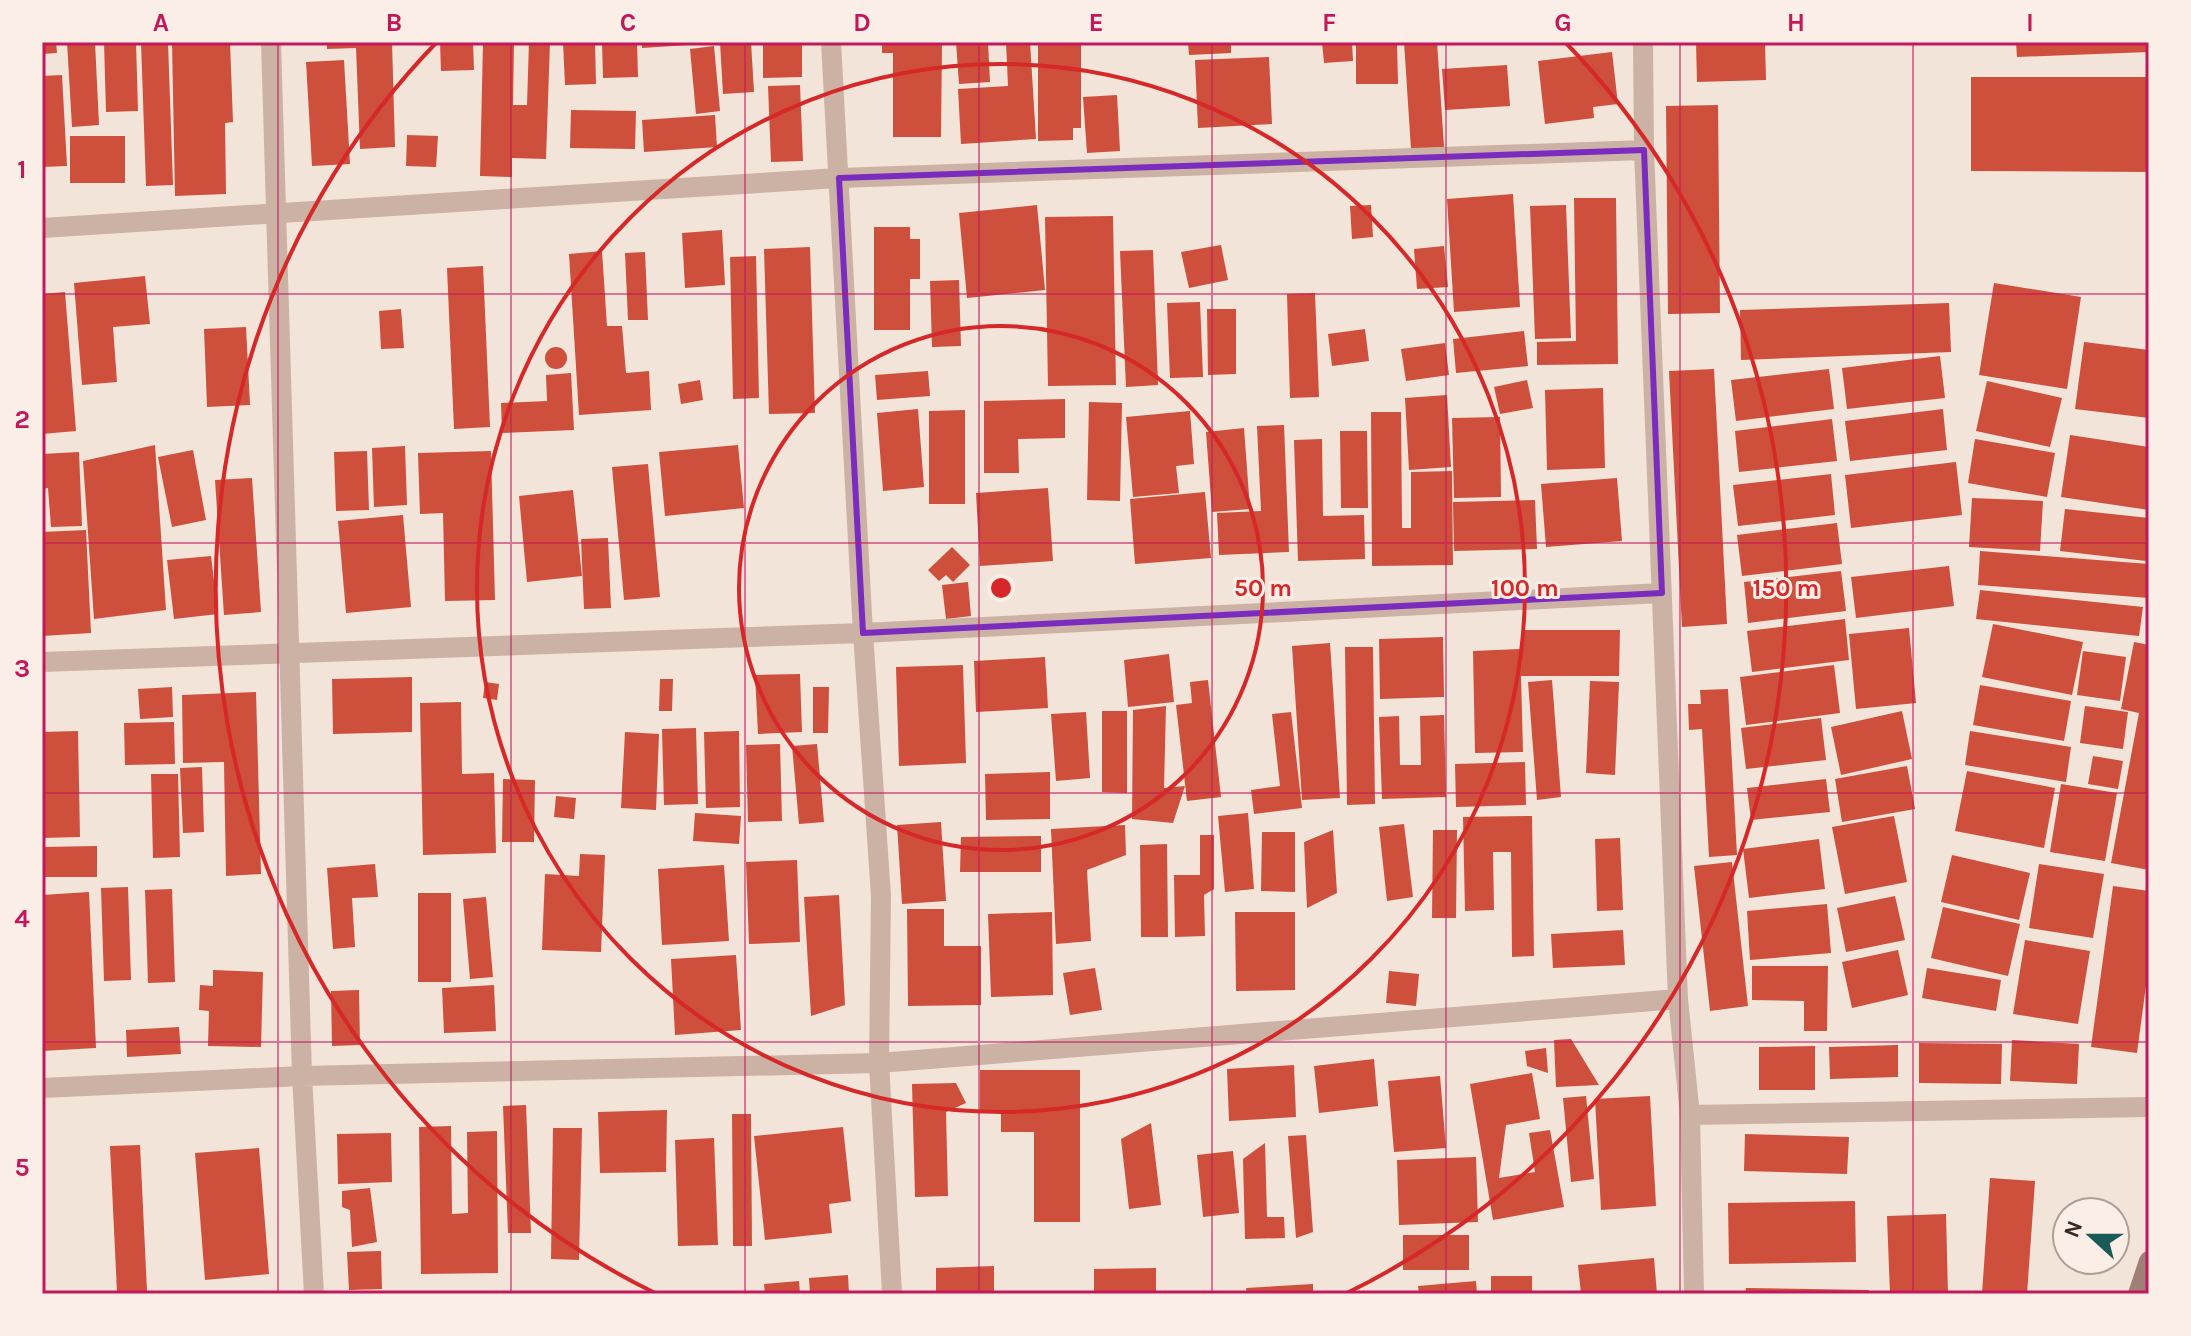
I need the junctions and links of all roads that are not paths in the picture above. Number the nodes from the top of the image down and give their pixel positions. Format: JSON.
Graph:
{"nodes":[{"id":1,"x":271,"y":42,"type":"edge"},
{"id":2,"x":831,"y":42,"type":"edge"},
{"id":3,"x":1643,"y":42,"type":"edge"},
{"id":4,"x":1644,"y":150,"type":"junction"},
{"id":5,"x":839,"y":178,"type":"junction"},
{"id":6,"x":274,"y":212,"type":"junction"},
{"id":7,"x":42,"y":228,"type":"edge"},
{"id":8,"x":1662,"y":593,"type":"junction"},
{"id":9,"x":863,"y":633,"type":"junction"},
{"id":10,"x":290,"y":655,"type":"junction"},
{"id":11,"x":42,"y":662,"type":"edge"},
{"id":12,"x":1678,"y":999,"type":"junction"},
{"id":13,"x":879,"y":1063,"type":"junction"},
{"id":14,"x":302,"y":1076,"type":"junction"},
{"id":15,"x":42,"y":1088,"type":"edge"},
{"id":16,"x":2149,"y":1107,"type":"edge"},
{"id":17,"x":1690,"y":1115,"type":"junction"},
{"id":18,"x":2148,"y":1266,"type":"edge"},
{"id":19,"x":314,"y":1294,"type":"edge"},
{"id":20,"x":892,"y":1294,"type":"edge"},
{"id":21,"x":1694,"y":1294,"type":"edge"},
{"id":22,"x":2138,"y":1294,"type":"edge"}],
"edges":[{"from":1,"to":6,"type":"street"},
{"from":2,"to":5,"type":"street"},
{"from":3,"to":4,"type":"street"},
{"from":4,"to":5,"type":"street"},
{"from":4,"to":8,"type":"street"},
{"from":5,"to":6,"type":"street"},
{"from":5,"to":9,"type":"street"},
{"from":6,"to":7,"type":"street"},
{"from":6,"to":10,"type":"street"},
{"from":8,"to":9,"type":"street"},
{"from":8,"to":12,"type":"street"},
{"from":9,"to":10,"type":"street"},
{"from":9,"to":13,"type":"street"},
{"from":10,"to":11,"type":"street"},
{"from":10,"to":14,"type":"street"},
{"from":12,"to":13,"type":"street"},
{"from":12,"to":17,"type":"street"},
{"from":13,"to":14,"type":"street"},
{"from":13,"to":20,"type":"street"},
{"from":14,"to":15,"type":"street"},
{"from":14,"to":19,"type":"street"},
{"from":16,"to":17,"type":"street"},
{"from":17,"to":21,"type":"street"},
{"from":18,"to":22,"type":"street"}]}
